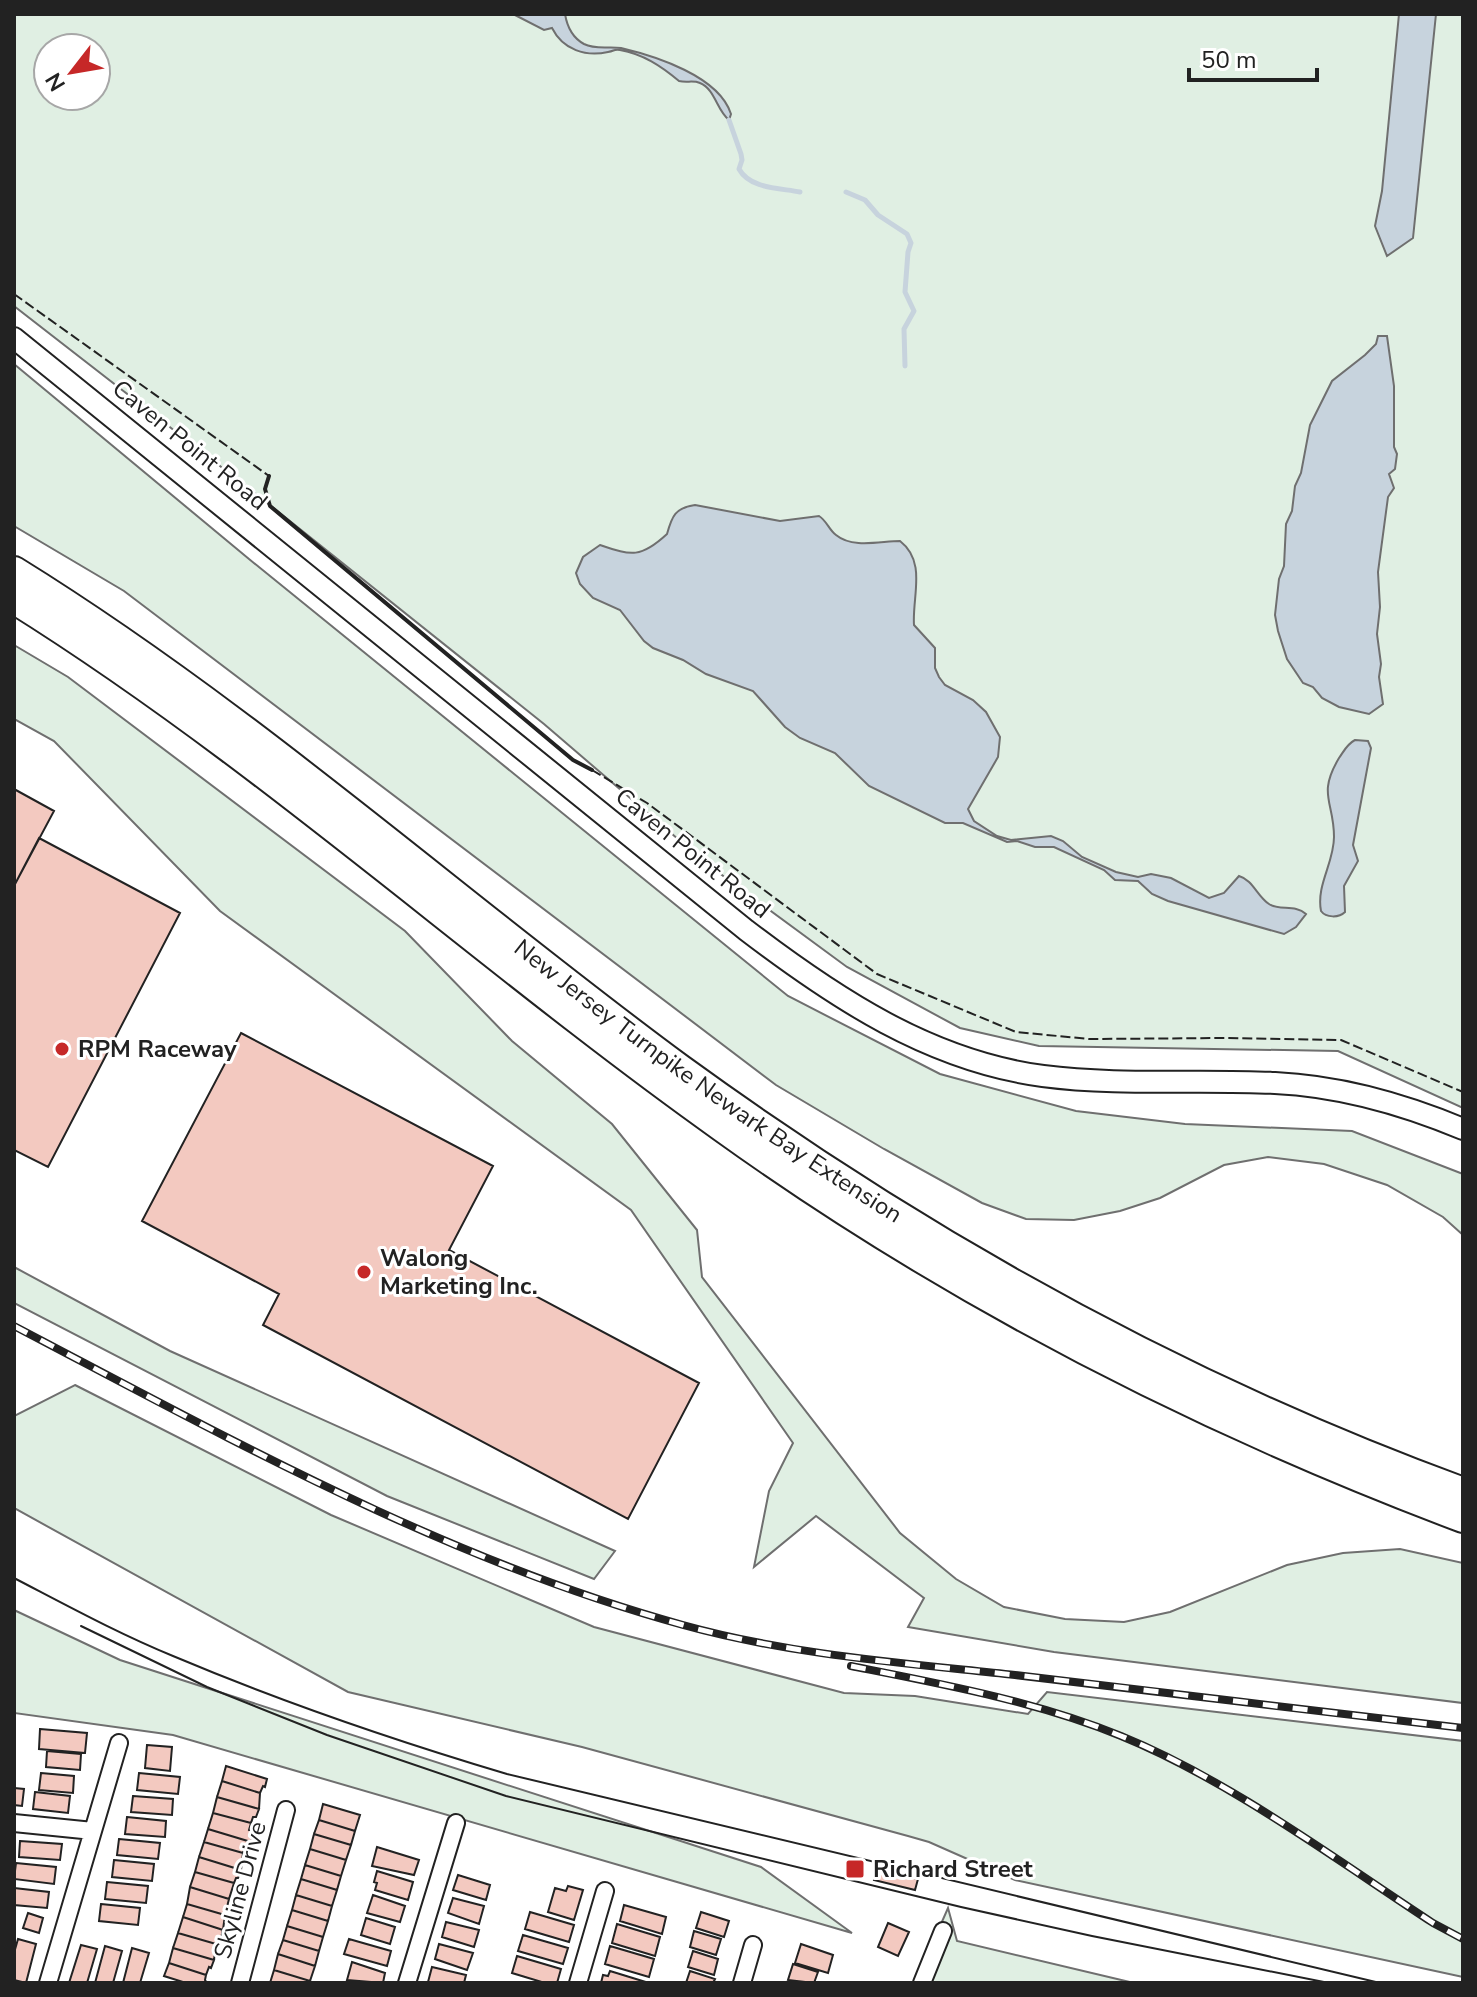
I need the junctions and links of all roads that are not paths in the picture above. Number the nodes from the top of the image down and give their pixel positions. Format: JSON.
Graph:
{"nodes":[{"id":1,"x":14,"y":338,"type":"edge"},
{"id":2,"x":14,"y":571,"type":"edge"},
{"id":3,"x":14,"y":599,"type":"edge"},
{"id":4,"x":1463,"y":1129,"type":"edge"},
{"id":5,"x":1463,"y":1492,"type":"edge"},
{"id":6,"x":1463,"y":1518,"type":"edge"},
{"id":7,"x":119,"y":1743,"type":"dead end"},
{"id":8,"x":286,"y":1810,"type":"dead end"},
{"id":9,"x":14,"y":1823,"type":"edge"},
{"id":10,"x":456,"y":1823,"type":"dead end"},
{"id":11,"x":93,"y":1831,"type":"junction"},
{"id":12,"x":605,"y":1891,"type":"dead end"},
{"id":13,"x":943,"y":1931,"type":"dead end"},
{"id":14,"x":753,"y":1945,"type":"dead end"},
{"id":15,"x":48,"y":1983,"type":"edge"},
{"id":16,"x":240,"y":1983,"type":"edge"},
{"id":17,"x":407,"y":1983,"type":"edge"},
{"id":18,"x":578,"y":1983,"type":"edge"},
{"id":19,"x":742,"y":1983,"type":"edge"},
{"id":20,"x":922,"y":1983,"type":"edge"}],
"edges":[{"from":1,"to":4,"type":"street","name":"Caven Point Road"},
{"from":2,"to":5,"type":"highway","name":"New Jersey Turnpike Newark Bay Extension"},
{"from":3,"to":6,"type":"highway","name":"New Jersey Turnpike Newark Bay Extension"},
{"from":7,"to":11,"type":"street"},
{"from":8,"to":16,"type":"street","name":"Skyline Drive"},
{"from":9,"to":11,"type":"street"},
{"from":10,"to":17,"type":"street"},
{"from":11,"to":15,"type":"street"},
{"from":12,"to":18,"type":"street"},
{"from":13,"to":20,"type":"street"},
{"from":14,"to":19,"type":"street"}]}
